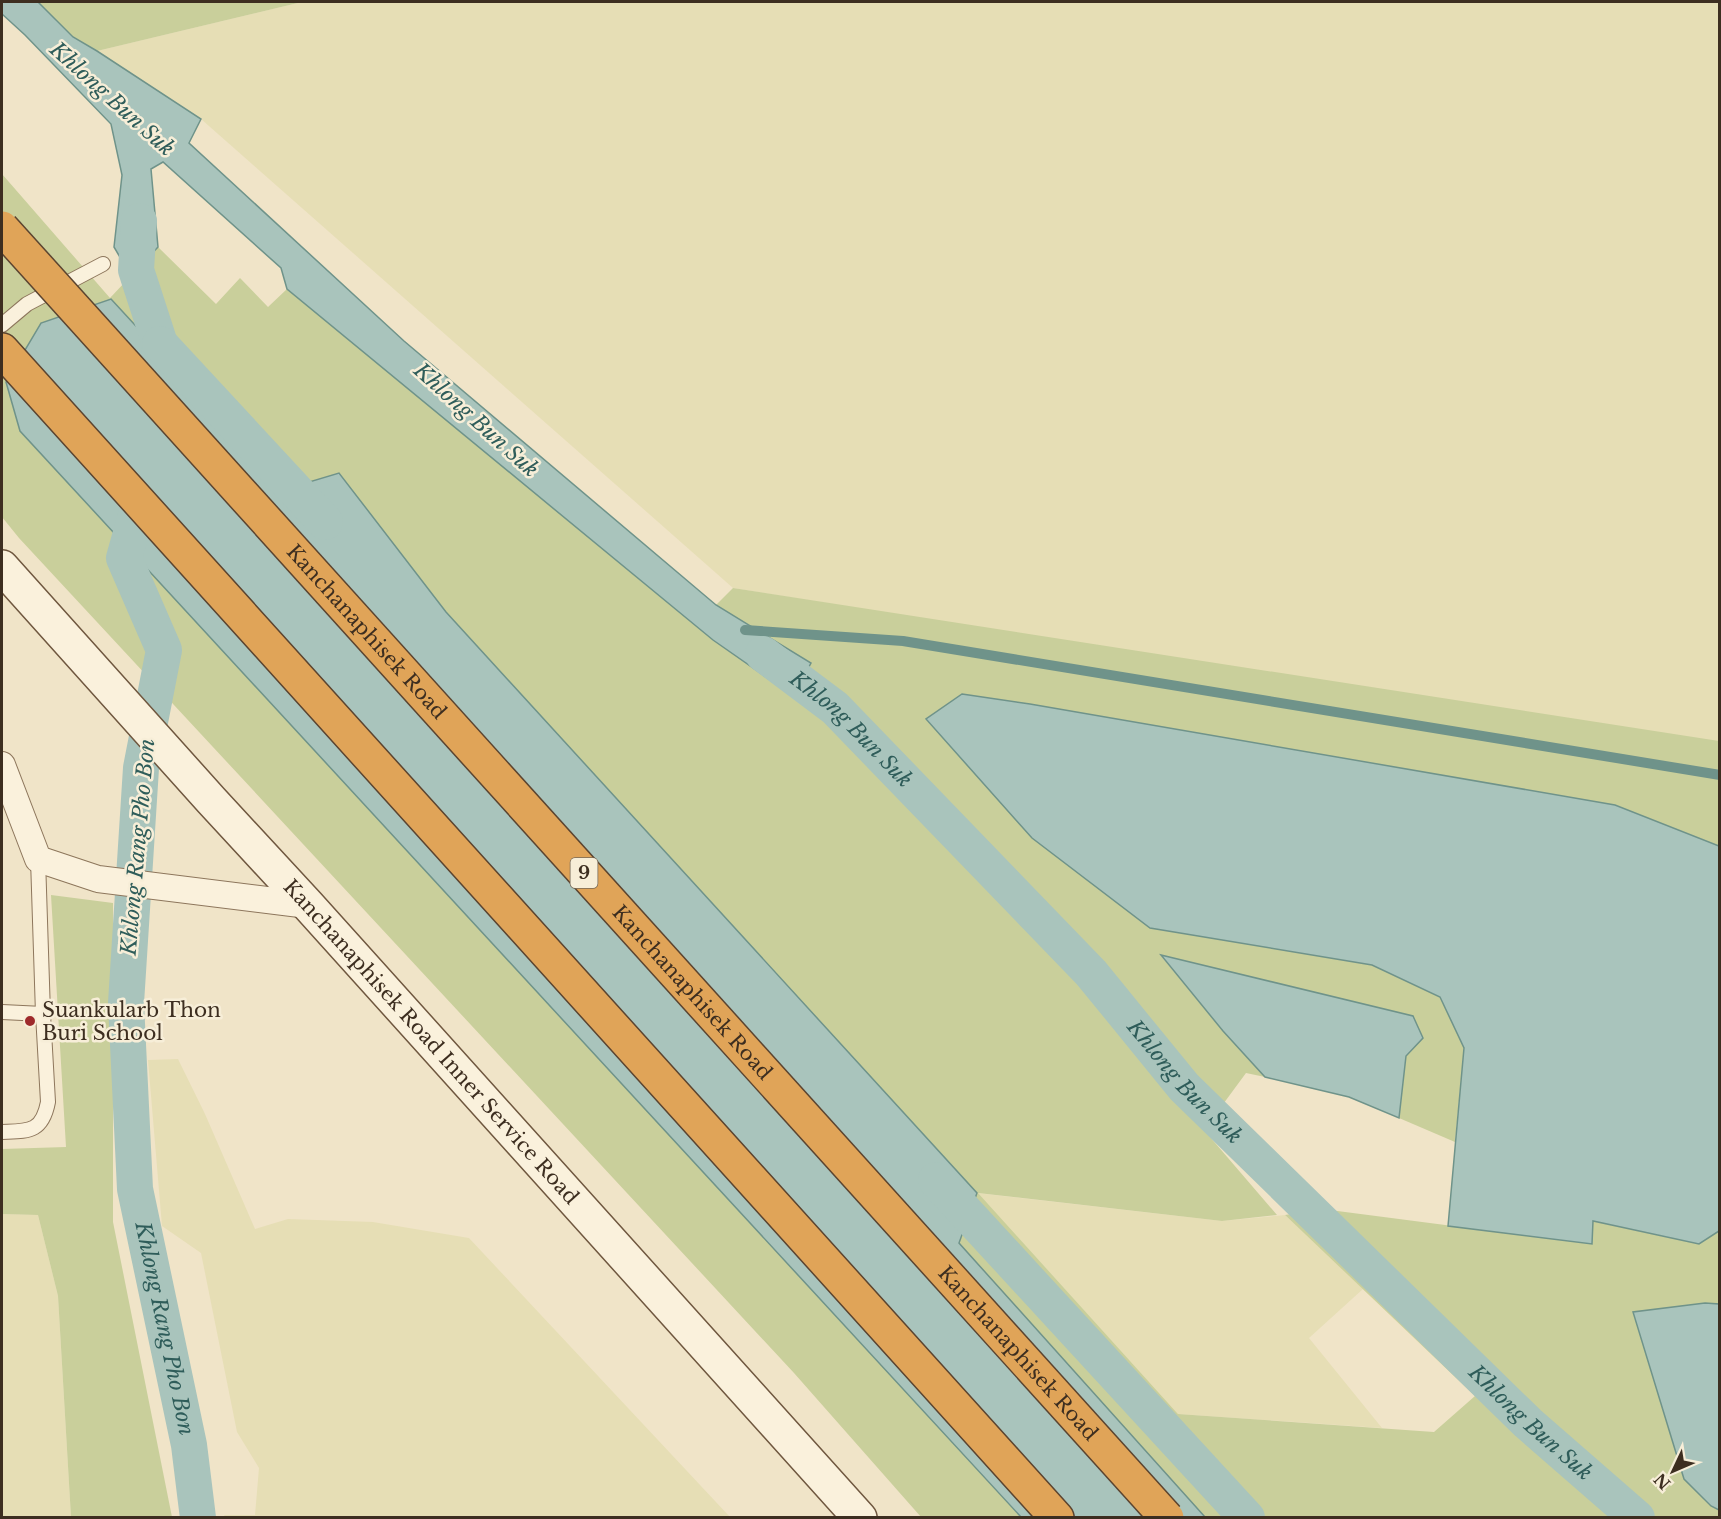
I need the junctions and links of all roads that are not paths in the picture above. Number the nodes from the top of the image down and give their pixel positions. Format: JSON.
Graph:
{"nodes":[{"id":1,"x":2,"y":228,"type":"edge"},
{"id":2,"x":103,"y":264,"type":"dead end"},
{"id":3,"x":2,"y":325,"type":"edge"},
{"id":4,"x":2,"y":350,"type":"edge"},
{"id":5,"x":2,"y":567,"type":"edge"},
{"id":6,"x":2,"y":765,"type":"edge"},
{"id":7,"x":38,"y":859,"type":"junction"},
{"id":8,"x":308,"y":904,"type":"junction"},
{"id":9,"x":2,"y":1012,"type":"edge"},
{"id":10,"x":43,"y":1014,"type":"junction"},
{"id":11,"x":2,"y":1132,"type":"edge"},
{"id":12,"x":860,"y":1518,"type":"edge"},
{"id":13,"x":1057,"y":1518,"type":"edge"},
{"id":14,"x":1167,"y":1518,"type":"edge"}],
"edges":[{"from":1,"to":14,"type":"highway","name":"Kanchanaphisek Road","number":"9","bridge":true},
{"from":2,"to":3,"type":"lane"},
{"from":4,"to":13,"type":"highway"},
{"from":5,"to":8,"type":"main road","name":"Kanchanaphisek Road Inner Service Road"},
{"from":6,"to":7,"type":"street"},
{"from":7,"to":8,"type":"street"},
{"from":7,"to":10,"type":"lane"},
{"from":8,"to":12,"type":"main road","name":"Kanchanaphisek Road Inner Service Road"},
{"from":9,"to":10,"type":"lane"},
{"from":10,"to":11,"type":"lane"}]}
